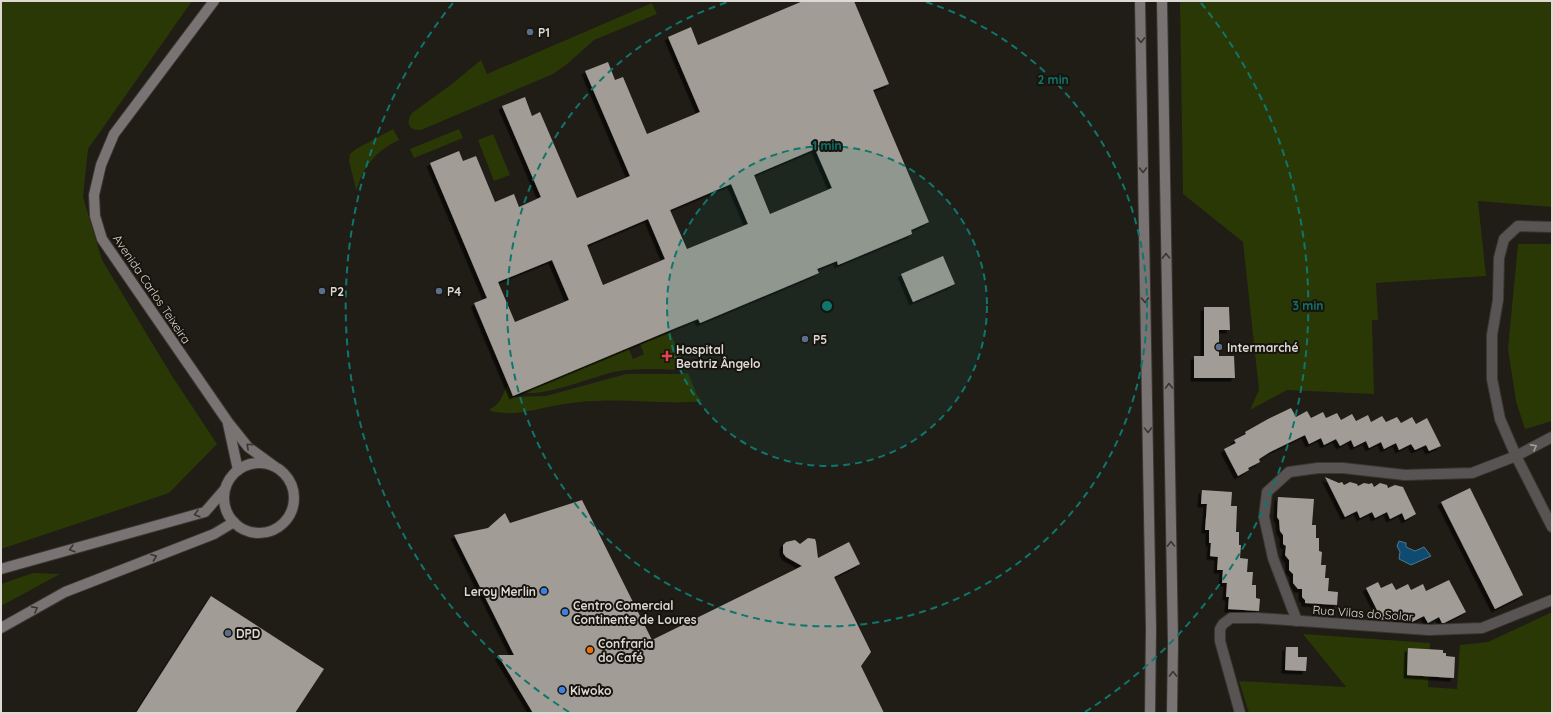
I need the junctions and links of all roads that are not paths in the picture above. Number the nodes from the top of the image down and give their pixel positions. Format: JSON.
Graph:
{"nodes":[{"id":1,"x":214,"y":1,"type":"edge"},
{"id":2,"x":1140,"y":1,"type":"edge"},
{"id":3,"x":1162,"y":1,"type":"edge"},
{"id":4,"x":1552,"y":228,"type":"edge"},
{"id":5,"x":228,"y":422,"type":"junction"},
{"id":6,"x":1552,"y":436,"type":"edge"},
{"id":7,"x":1516,"y":456,"type":"junction"},
{"id":8,"x":274,"y":466,"type":"junction"},
{"id":9,"x":238,"y":470,"type":"junction"},
{"id":10,"x":225,"y":489,"type":"junction"},
{"id":11,"x":234,"y":522,"type":"junction"},
{"id":12,"x":1552,"y":528,"type":"edge"},
{"id":13,"x":1,"y":569,"type":"edge"},
{"id":14,"x":1552,"y":600,"type":"edge"},
{"id":15,"x":1297,"y":621,"type":"junction"},
{"id":16,"x":1,"y":628,"type":"edge"},
{"id":17,"x":1150,"y":713,"type":"edge"},
{"id":18,"x":1172,"y":713,"type":"edge"},
{"id":19,"x":1240,"y":713,"type":"edge"}],
"edges":[{"from":1,"to":5,"type":"main road","name":"Avenida Carlos Teixeira"},
{"from":2,"to":17,"type":"main road","one_way":true},
{"from":18,"to":3,"type":"main road","one_way":true},
{"from":4,"to":7,"type":"street"},
{"from":8,"to":5,"type":"main road","name":"Avenida Carlos Teixeira","one_way":true},
{"from":5,"to":9,"type":"main road","name":"Avenida Carlos Teixeira"},
{"from":7,"to":6,"type":"street","name":"Rua Vilas do Solar","one_way":true},
{"from":7,"to":12,"type":"street"},
{"from":7,"to":15,"type":"street","name":"Rua Vilas do Solar"},
{"from":8,"to":9,"type":"main road"},
{"from":8,"to":11,"type":"main road"},
{"from":9,"to":10,"type":"main road"},
{"from":10,"to":11,"type":"main road"},
{"from":10,"to":13,"type":"main road","one_way":true},
{"from":16,"to":11,"type":"main road","one_way":true},
{"from":14,"to":15,"type":"street","name":"Rua Vilas do Solar"},
{"from":15,"to":19,"type":"street"}]}
